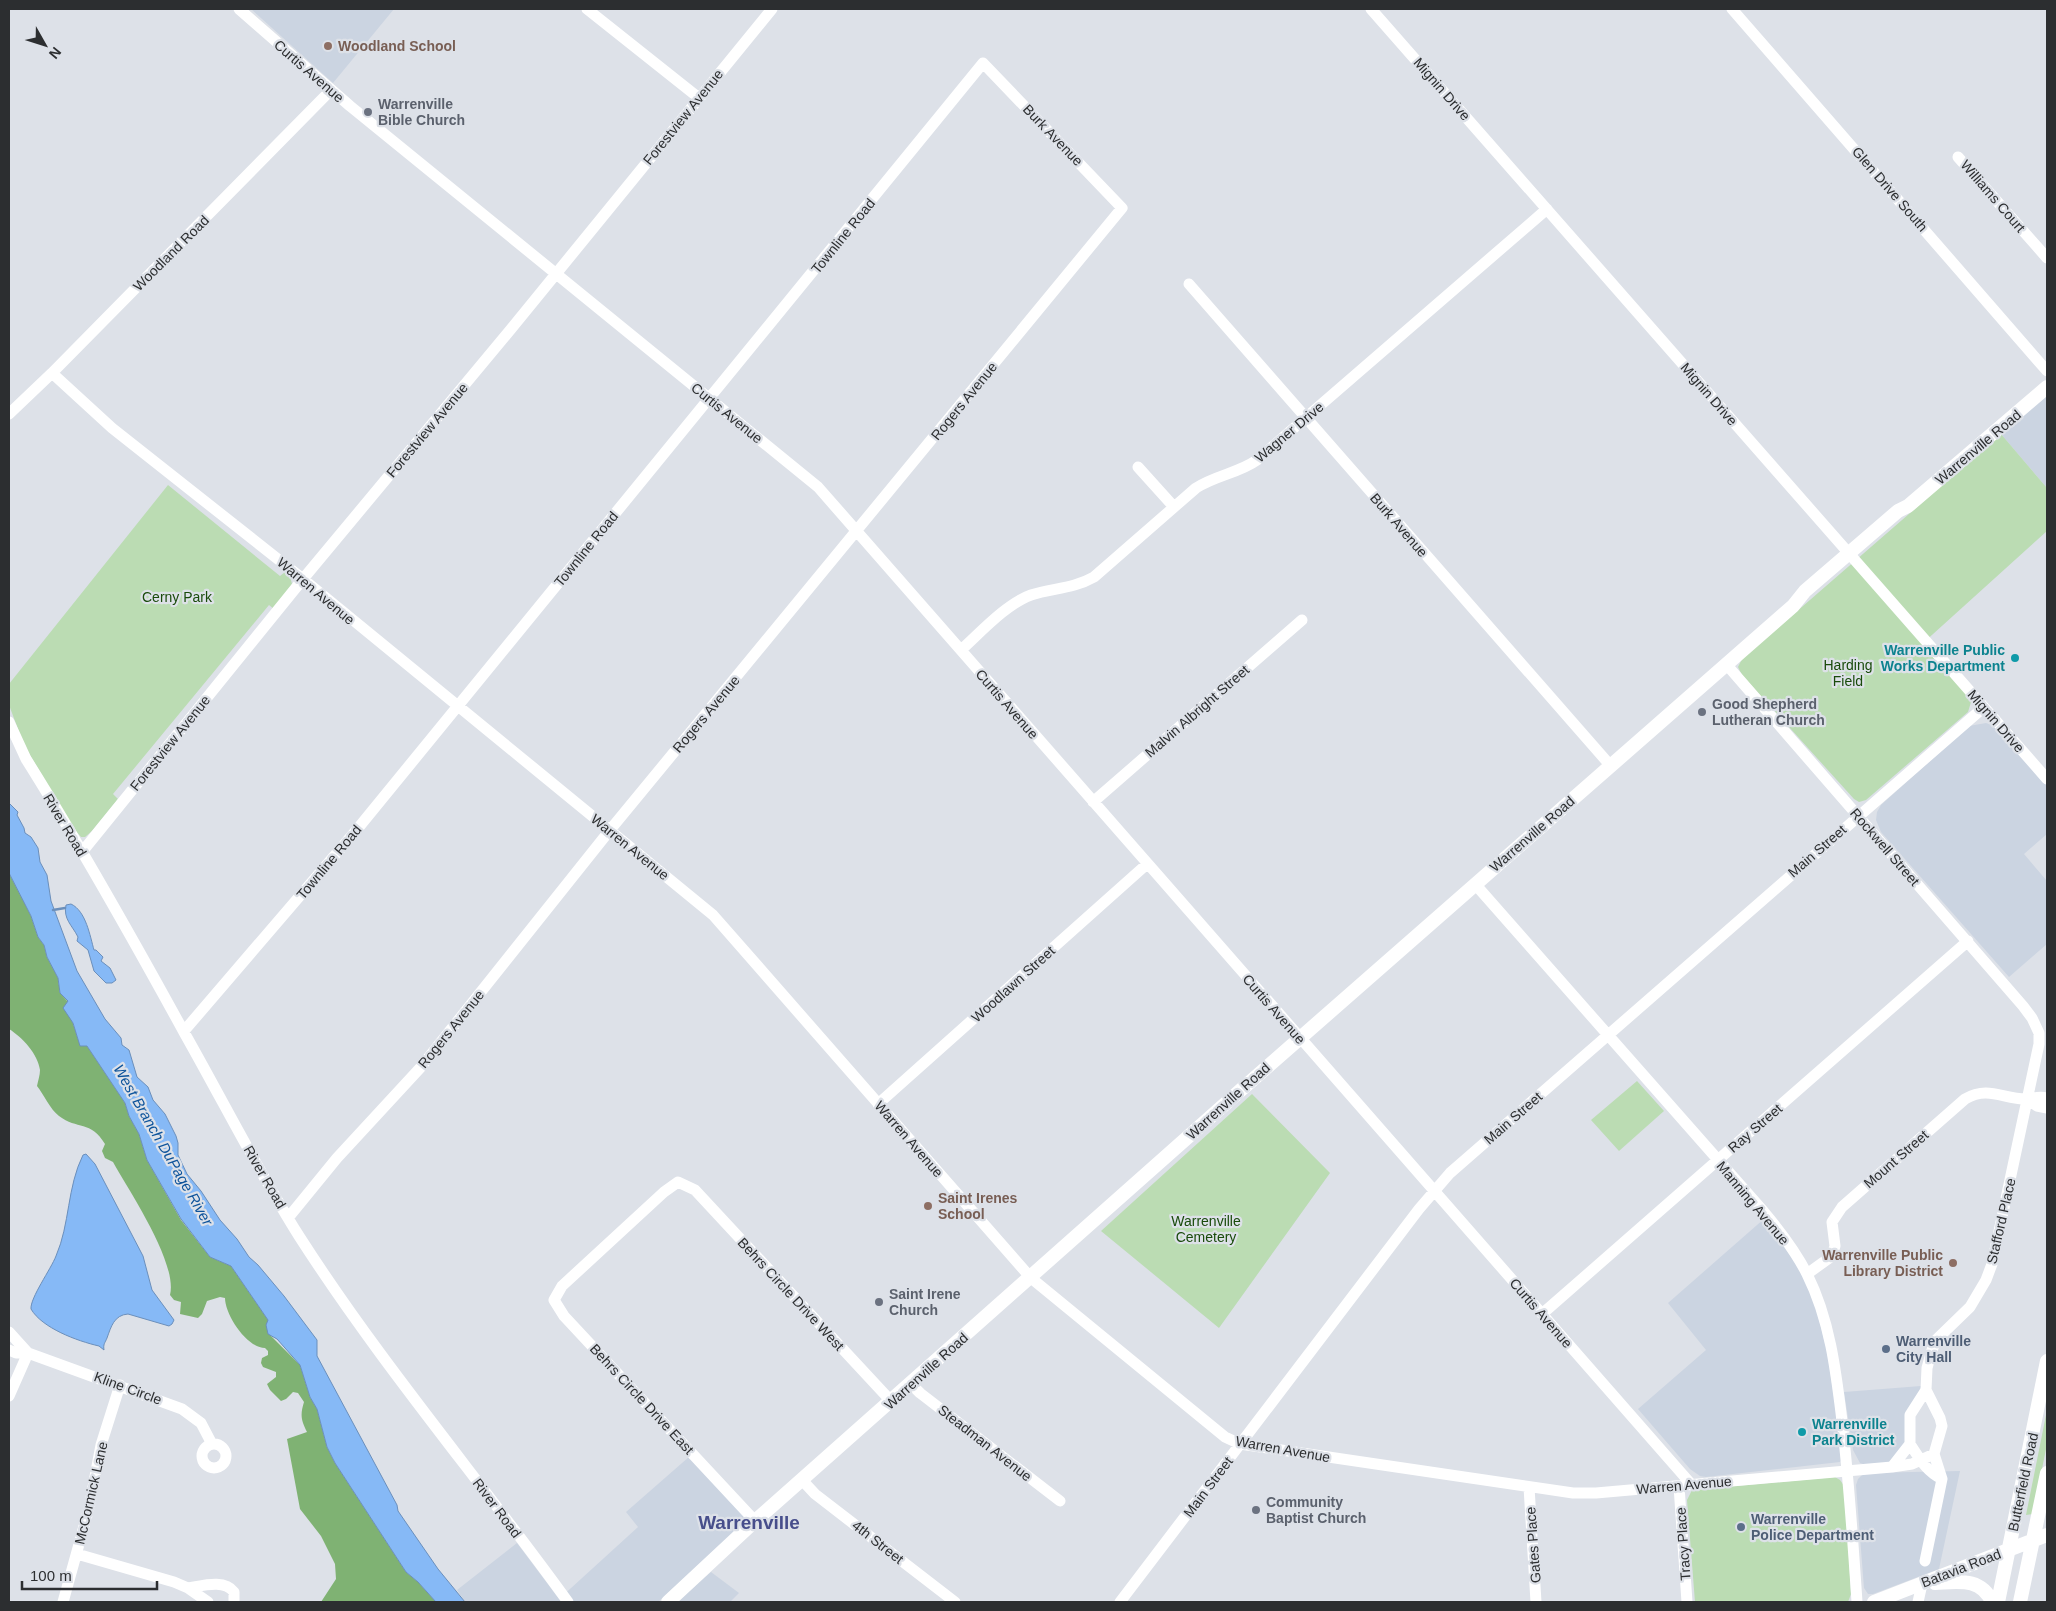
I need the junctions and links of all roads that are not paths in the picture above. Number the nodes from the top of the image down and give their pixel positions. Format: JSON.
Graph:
{"nodes":[{"id":1,"x":239,"y":9,"type":"edge"},
{"id":2,"x":586,"y":9,"type":"edge"},
{"id":3,"x":772,"y":9,"type":"edge"},
{"id":4,"x":1371,"y":9,"type":"edge"},
{"id":5,"x":1732,"y":9,"type":"edge"},
{"id":6,"x":983,"y":63,"type":"joint"},
{"id":7,"x":331,"y":90,"type":"junction"},
{"id":8,"x":699,"y":98,"type":"junction"},
{"id":9,"x":1958,"y":157,"type":"dead end"},
{"id":10,"x":1122,"y":208,"type":"joint"},
{"id":11,"x":1547,"y":209,"type":"junction"},
{"id":12,"x":2047,"y":258,"type":"edge"},
{"id":13,"x":555,"y":274,"type":"junction"},
{"id":14,"x":1189,"y":284,"type":"dead end"},
{"id":15,"x":2047,"y":371,"type":"edge"},
{"id":16,"x":52,"y":373,"type":"junction"},
{"id":17,"x":2047,"y":387,"type":"edge"},
{"id":18,"x":710,"y":398,"type":"junction"},
{"id":19,"x":9,"y":414,"type":"edge"},
{"id":20,"x":1306,"y":418,"type":"junction"},
{"id":21,"x":1138,"y":467,"type":"dead end"},
{"id":22,"x":1174,"y":507,"type":"junction"},
{"id":23,"x":857,"y":532,"type":"junction"},
{"id":24,"x":1851,"y":556,"type":"junction"},
{"id":25,"x":303,"y":579,"type":"junction"},
{"id":26,"x":1302,"y":620,"type":"dead end"},
{"id":27,"x":960,"y":650,"type":"junction"},
{"id":28,"x":1726,"y":664,"type":"junction"},
{"id":29,"x":457,"y":707,"type":"junction"},
{"id":30,"x":1984,"y":707,"type":"junction"},
{"id":31,"x":9,"y":722,"type":"edge"},
{"id":32,"x":1610,"y":765,"type":"junction"},
{"id":33,"x":2047,"y":778,"type":"edge"},
{"id":34,"x":1093,"y":802,"type":"junction"},
{"id":35,"x":1858,"y":815,"type":"junction"},
{"id":36,"x":610,"y":830,"type":"junction"},
{"id":37,"x":82,"y":852,"type":"junction"},
{"id":38,"x":1147,"y":864,"type":"junction"},
{"id":39,"x":1475,"y":884,"type":"junction"},
{"id":40,"x":1968,"y":941,"type":"junction"},
{"id":41,"x":184,"y":1031,"type":"junction"},
{"id":42,"x":2038,"y":1033,"type":"joint"},
{"id":43,"x":1607,"y":1035,"type":"junction"},
{"id":44,"x":1299,"y":1038,"type":"junction"},
{"id":45,"x":2047,"y":1098,"type":"edge"},
{"id":46,"x":2027,"y":1099,"type":"junction"},
{"id":47,"x":878,"y":1104,"type":"junction"},
{"id":48,"x":2047,"y":1108,"type":"edge"},
{"id":49,"x":1718,"y":1160,"type":"junction"},
{"id":50,"x":1435,"y":1191,"type":"junction"},
{"id":51,"x":288,"y":1218,"type":"junction"},
{"id":52,"x":575,"y":1274,"type":"joint"},
{"id":53,"x":1807,"y":1274,"type":"junction"},
{"id":54,"x":1030,"y":1278,"type":"junction"},
{"id":55,"x":1542,"y":1314,"type":"junction"},
{"id":56,"x":9,"y":1332,"type":"edge"},
{"id":57,"x":9,"y":1350,"type":"edge"},
{"id":58,"x":28,"y":1353,"type":"junction"},
{"id":59,"x":2047,"y":1361,"type":"edge"},
{"id":60,"x":911,"y":1384,"type":"junction"},
{"id":61,"x":120,"y":1385,"type":"junction"},
{"id":62,"x":1926,"y":1390,"type":"junction"},
{"id":63,"x":9,"y":1396,"type":"edge"},
{"id":64,"x":891,"y":1401,"type":"junction"},
{"id":65,"x":1913,"y":1411,"type":"junction"},
{"id":66,"x":1938,"y":1413,"type":"junction"},
{"id":67,"x":212,"y":1444,"type":"dead end"},
{"id":68,"x":1240,"y":1444,"type":"junction"},
{"id":69,"x":1910,"y":1444,"type":"junction"},
{"id":70,"x":1934,"y":1454,"type":"junction"},
{"id":71,"x":1919,"y":1461,"type":"junction"},
{"id":72,"x":1892,"y":1467,"type":"junction"},
{"id":73,"x":1848,"y":1471,"type":"junction"},
{"id":74,"x":2047,"y":1474,"type":"edge"},
{"id":75,"x":1942,"y":1479,"type":"junction"},
{"id":76,"x":802,"y":1480,"type":"junction"},
{"id":77,"x":1692,"y":1484,"type":"junction"},
{"id":78,"x":1679,"y":1486,"type":"junction"},
{"id":79,"x":1529,"y":1487,"type":"junction"},
{"id":80,"x":1060,"y":1501,"type":"dead end"},
{"id":81,"x":755,"y":1521,"type":"junction"},
{"id":82,"x":2047,"y":1535,"type":"edge"},
{"id":83,"x":2033,"y":1541,"type":"junction"},
{"id":84,"x":2009,"y":1550,"type":"junction"},
{"id":85,"x":77,"y":1554,"type":"junction"},
{"id":86,"x":1924,"y":1561,"type":"dead end"},
{"id":87,"x":1922,"y":1584,"type":"junction"},
{"id":88,"x":188,"y":1588,"type":"junction"},
{"id":89,"x":948,"y":1600,"type":"edge"},
{"id":90,"x":64,"y":1602,"type":"edge"},
{"id":91,"x":208,"y":1602,"type":"edge"},
{"id":92,"x":234,"y":1602,"type":"edge"},
{"id":93,"x":568,"y":1602,"type":"edge"},
{"id":94,"x":668,"y":1602,"type":"edge"},
{"id":95,"x":1120,"y":1602,"type":"edge"},
{"id":96,"x":1536,"y":1602,"type":"edge"},
{"id":97,"x":1687,"y":1602,"type":"edge"},
{"id":98,"x":1857,"y":1602,"type":"edge"},
{"id":99,"x":1874,"y":1602,"type":"edge"},
{"id":100,"x":1918,"y":1602,"type":"edge"},
{"id":101,"x":1992,"y":1602,"type":"edge"},
{"id":102,"x":1998,"y":1602,"type":"edge"},
{"id":103,"x":2020,"y":1602,"type":"edge"}],
"edges":[{"from":1,"to":7,"type":"street","name":"Curtis Avenue"},
{"from":2,"to":8,"type":"street"},
{"from":3,"to":8,"type":"street","name":"Forestview Avenue"},
{"from":4,"to":11,"type":"street","name":"Mignin Drive"},
{"from":5,"to":15,"type":"street","name":"Glen Drive South"},
{"from":6,"to":10,"type":"street","name":"Burk Avenue"},
{"from":6,"to":18,"type":"street","name":"Townline Road"},
{"from":7,"to":13,"type":"street","name":"Curtis Avenue"},
{"from":7,"to":16,"type":"street","name":"Woodland Road"},
{"from":8,"to":13,"type":"street","name":"Forestview Avenue"},
{"from":9,"to":12,"type":"street","name":"Williams Court"},
{"from":10,"to":23,"type":"street","name":"Rogers Avenue"},
{"from":11,"to":20,"type":"street","name":"Wagner Drive"},
{"from":11,"to":24,"type":"street","name":"Mignin Drive"},
{"from":13,"to":18,"type":"street","name":"Curtis Avenue"},
{"from":13,"to":25,"type":"street","name":"Forestview Avenue"},
{"from":14,"to":20,"type":"street","name":"Burk Avenue"},
{"from":16,"to":19,"type":"street","name":"Woodland Road"},
{"from":16,"to":25,"type":"street","name":"Warren Avenue"},
{"from":17,"to":24,"type":"main road","name":"Warrenville Road"},
{"from":18,"to":23,"type":"street","name":"Curtis Avenue"},
{"from":18,"to":29,"type":"street","name":"Townline Road"},
{"from":20,"to":22,"type":"street","name":"Wagner Drive"},
{"from":20,"to":32,"type":"street","name":"Burk Avenue"},
{"from":21,"to":22,"type":"street"},
{"from":22,"to":27,"type":"street","name":"Wagner Drive"},
{"from":23,"to":27,"type":"street","name":"Curtis Avenue"},
{"from":23,"to":36,"type":"street","name":"Rogers Avenue"},
{"from":24,"to":28,"type":"main road","name":"Warrenville Road"},
{"from":24,"to":30,"type":"street","name":"Mignin Drive"},
{"from":25,"to":29,"type":"street","name":"Warren Avenue"},
{"from":25,"to":37,"type":"street","name":"Forestview Avenue"},
{"from":26,"to":34,"type":"street","name":"Malvin Albright Street"},
{"from":27,"to":34,"type":"street","name":"Curtis Avenue"},
{"from":28,"to":32,"type":"main road","name":"Warrenville Road"},
{"from":28,"to":35,"type":"street","name":"Rockwell Street"},
{"from":29,"to":36,"type":"street","name":"Warren Avenue"},
{"from":29,"to":41,"type":"street","name":"Townline Road"},
{"from":30,"to":33,"type":"street","name":"Mignin Drive"},
{"from":30,"to":35,"type":"street","name":"Main Street"},
{"from":31,"to":37,"type":"street","name":"River Road"},
{"from":32,"to":39,"type":"main road","name":"Warrenville Road"},
{"from":34,"to":38,"type":"street","name":"Curtis Avenue"},
{"from":35,"to":40,"type":"street","name":"Rockwell Street"},
{"from":35,"to":43,"type":"street","name":"Main Street"},
{"from":36,"to":47,"type":"street","name":"Warren Avenue"},
{"from":36,"to":51,"type":"street","name":"Rogers Avenue"},
{"from":37,"to":41,"type":"street","name":"River Road"},
{"from":38,"to":44,"type":"street","name":"Curtis Avenue"},
{"from":38,"to":47,"type":"street","name":"Woodlawn Street"},
{"from":39,"to":43,"type":"street","name":"Manning Avenue"},
{"from":39,"to":44,"type":"main road","name":"Warrenville Road"},
{"from":40,"to":42,"type":"street","name":"Rockwell Street"},
{"from":40,"to":49,"type":"street","name":"Ray Street"},
{"from":41,"to":51,"type":"street","name":"River Road"},
{"from":42,"to":46,"type":"street","name":"Stafford Place"},
{"from":43,"to":49,"type":"street","name":"Manning Avenue"},
{"from":43,"to":50,"type":"street","name":"Main Street"},
{"from":44,"to":50,"type":"street","name":"Curtis Avenue"},
{"from":44,"to":54,"type":"main road","name":"Warrenville Road"},
{"from":45,"to":46,"type":"street"},
{"from":46,"to":48,"type":"street"},
{"from":46,"to":53,"type":"street","name":"Mount Street"},
{"from":46,"to":62,"type":"street","name":"Stafford Place"},
{"from":47,"to":54,"type":"street","name":"Warren Avenue"},
{"from":49,"to":53,"type":"street","name":"Manning Avenue"},
{"from":49,"to":55,"type":"street","name":"Ray Street"},
{"from":50,"to":55,"type":"street","name":"Curtis Avenue"},
{"from":50,"to":68,"type":"street","name":"Main Street"},
{"from":51,"to":93,"type":"street","name":"River Road"},
{"from":52,"to":64,"type":"street","name":"Behrs Circle Drive West"},
{"from":52,"to":81,"type":"street","name":"Behrs Circle Drive East"},
{"from":53,"to":73,"type":"street","name":"Manning Avenue"},
{"from":54,"to":60,"type":"main road","name":"Warrenville Road"},
{"from":54,"to":68,"type":"street","name":"Warren Avenue"},
{"from":55,"to":77,"type":"street","name":"Curtis Avenue"},
{"from":56,"to":58,"type":"street","name":"Kline Circle"},
{"from":57,"to":58,"type":"street","name":"Kline Circle"},
{"from":58,"to":61,"type":"street","name":"Kline Circle"},
{"from":58,"to":63,"type":"street"},
{"from":59,"to":84,"type":"main road","name":"Butterfield Road"},
{"from":60,"to":64,"type":"main road","name":"Warrenville Road"},
{"from":60,"to":80,"type":"street","name":"Steadman Avenue"},
{"from":61,"to":67,"type":"street","name":"Kline Circle"},
{"from":61,"to":85,"type":"street","name":"McCormick Lane"},
{"from":62,"to":65,"type":"street","name":"Stafford Place"},
{"from":62,"to":66,"type":"street"},
{"from":64,"to":76,"type":"main road","name":"Warrenville Road"},
{"from":65,"to":66,"type":"street"},
{"from":65,"to":69,"type":"street","name":"Stafford Place"},
{"from":66,"to":70,"type":"street"},
{"from":68,"to":79,"type":"street","name":"Warren Avenue"},
{"from":68,"to":95,"type":"street","name":"Main Street"},
{"from":69,"to":71,"type":"street","name":"Stafford Place"},
{"from":69,"to":72,"type":"street"},
{"from":70,"to":71,"type":"street","name":"Warren Avenue"},
{"from":70,"to":75,"type":"street"},
{"from":71,"to":72,"type":"street","name":"Warren Avenue"},
{"from":71,"to":75,"type":"street","name":"Stafford Place"},
{"from":72,"to":73,"type":"street","name":"Warren Avenue"},
{"from":73,"to":77,"type":"street","name":"Warren Avenue"},
{"from":73,"to":98,"type":"street","name":"Manning Avenue"},
{"from":74,"to":83,"type":"main road","name":"Butterfield Road"},
{"from":75,"to":86,"type":"street"},
{"from":76,"to":81,"type":"main road","name":"Warrenville Road"},
{"from":76,"to":89,"type":"street","name":"4th Street"},
{"from":77,"to":78,"type":"street","name":"Warren Avenue"},
{"from":78,"to":79,"type":"street","name":"Warren Avenue"},
{"from":78,"to":97,"type":"street","name":"Tracy Place"},
{"from":79,"to":96,"type":"street","name":"Gates Place"},
{"from":81,"to":94,"type":"main road","name":"Warrenville Road"},
{"from":82,"to":83,"type":"main road","name":"Batavia Road"},
{"from":83,"to":84,"type":"main road","name":"Batavia Road"},
{"from":83,"to":103,"type":"main road","name":"Butterfield Road"},
{"from":84,"to":87,"type":"main road","name":"Batavia Road"},
{"from":84,"to":102,"type":"main road","name":"Butterfield Road"},
{"from":85,"to":88,"type":"street"},
{"from":85,"to":90,"type":"street","name":"McCormick Lane"},
{"from":87,"to":99,"type":"main road","name":"Batavia Road"},
{"from":87,"to":100,"type":"street"},
{"from":87,"to":101,"type":"main road"},
{"from":88,"to":91,"type":"street"},
{"from":88,"to":92,"type":"street"}]}
